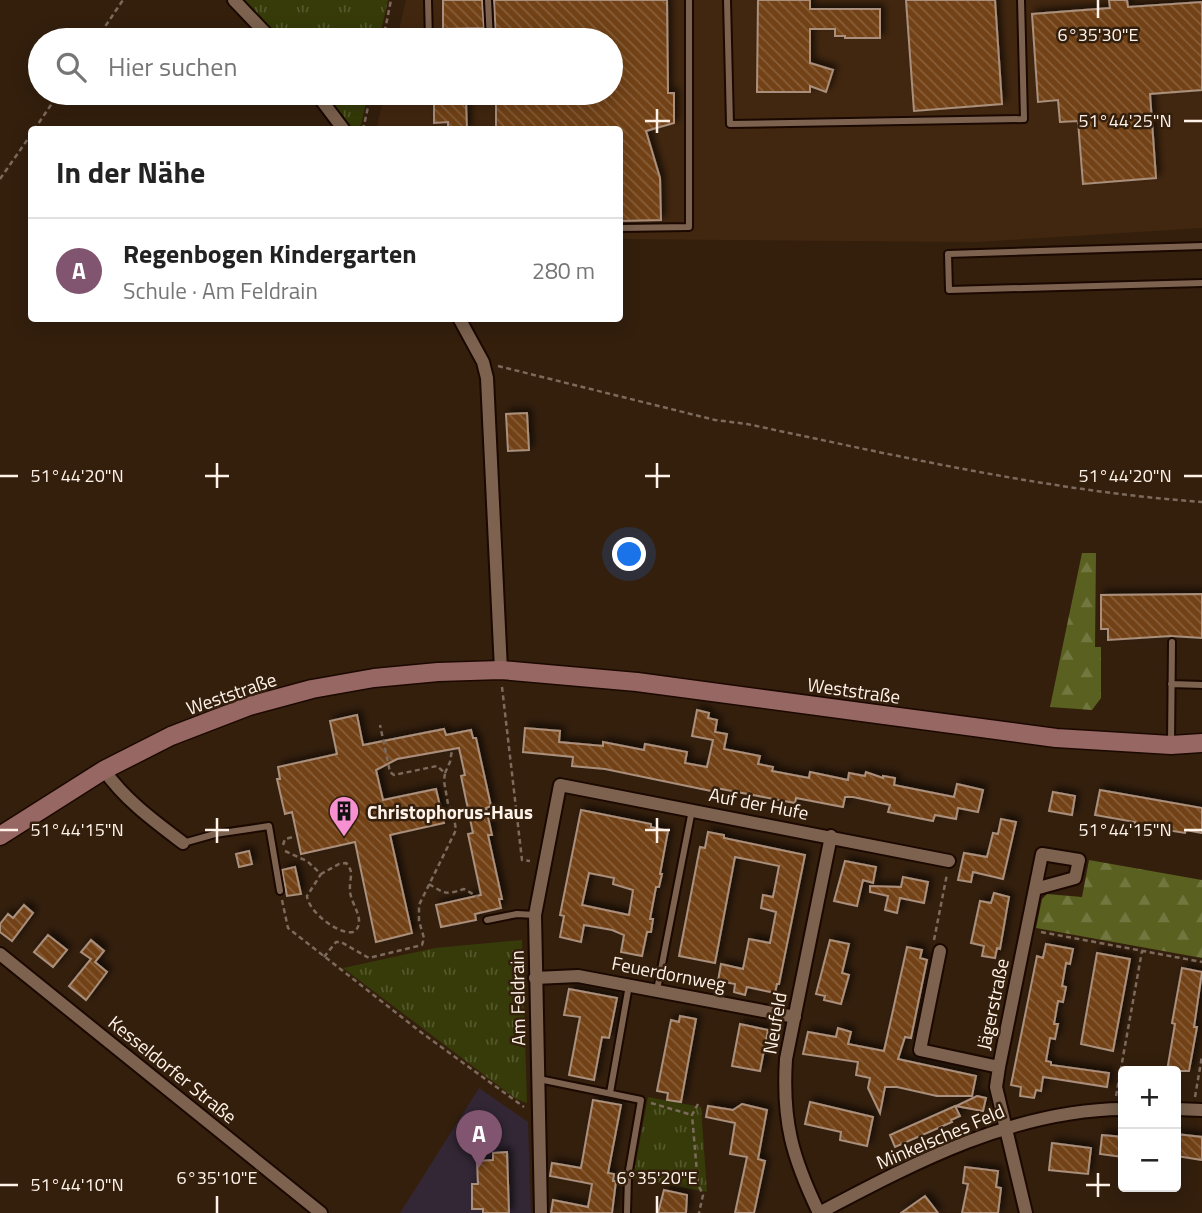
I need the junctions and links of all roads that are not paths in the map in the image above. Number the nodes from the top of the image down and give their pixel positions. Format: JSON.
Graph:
{"nodes":[{"id":1,"x":233,"y":0,"type":"edge"},
{"id":2,"x":428,"y":0,"type":"edge"},
{"id":3,"x":488,"y":0,"type":"edge"},
{"id":4,"x":690,"y":0,"type":"edge"},
{"id":5,"x":727,"y":0,"type":"edge"},
{"id":6,"x":1021,"y":0,"type":"edge"},
{"id":7,"x":260,"y":28,"type":"edge"},
{"id":8,"x":429,"y":28,"type":"edge"},
{"id":9,"x":489,"y":28,"type":"edge"},
{"id":10,"x":325,"y":105,"type":"edge"},
{"id":11,"x":341,"y":126,"type":"edge"},
{"id":12,"x":623,"y":228,"type":"edge"},
{"id":13,"x":1202,"y":246,"type":"edge"},
{"id":14,"x":1202,"y":283,"type":"edge"},
{"id":15,"x":461,"y":322,"type":"edge"},
{"id":16,"x":1172,"y":642,"type":"dead end"},
{"id":17,"x":506,"y":677,"type":"junction"},
{"id":18,"x":1171,"y":684,"type":"junction"},
{"id":19,"x":1202,"y":685,"type":"edge"},
{"id":20,"x":1202,"y":743,"type":"edge"},
{"id":21,"x":1171,"y":745,"type":"junction"},
{"id":22,"x":104,"y":770,"type":"junction"},
{"id":23,"x":560,"y":785,"type":"joint"},
{"id":24,"x":692,"y":810,"type":"junction"},
{"id":25,"x":0,"y":836,"type":"edge"},
{"id":26,"x":831,"y":836,"type":"junction"},
{"id":27,"x":183,"y":843,"type":"joint"},
{"id":28,"x":949,"y":861,"type":"road end"},
{"id":29,"x":1035,"y":889,"type":"dead end"},
{"id":30,"x":280,"y":891,"type":"road end"},
{"id":31,"x":535,"y":915,"type":"junction"},
{"id":32,"x":487,"y":920,"type":"dead end"},
{"id":33,"x":940,"y":951,"type":"road end"},
{"id":34,"x":0,"y":954,"type":"edge"},
{"id":35,"x":535,"y":978,"type":"junction"},
{"id":36,"x":629,"y":985,"type":"junction"},
{"id":37,"x":657,"y":990,"type":"junction"},
{"id":38,"x":794,"y":1017,"type":"junction"},
{"id":39,"x":999,"y":1067,"type":"junction"},
{"id":40,"x":537,"y":1078,"type":"junction"},
{"id":41,"x":610,"y":1093,"type":"junction"},
{"id":42,"x":1118,"y":1110,"type":"edge"},
{"id":43,"x":1006,"y":1127,"type":"junction"},
{"id":44,"x":321,"y":1213,"type":"edge"},
{"id":45,"x":541,"y":1213,"type":"edge"},
{"id":46,"x":627,"y":1213,"type":"edge"},
{"id":47,"x":819,"y":1213,"type":"edge"},
{"id":48,"x":1026,"y":1213,"type":"edge"}],
"edges":[{"from":1,"to":7,"type":"street"},
{"from":2,"to":8,"type":"lane"},
{"from":3,"to":9,"type":"lane"},
{"from":4,"to":12,"type":"lane"},
{"from":5,"to":6,"type":"lane"},
{"from":10,"to":11,"type":"street"},
{"from":13,"to":14,"type":"lane"},
{"from":15,"to":17,"type":"street"},
{"from":16,"to":18,"type":"lane"},
{"from":17,"to":21,"type":"main road","name":"Weststraße"},
{"from":17,"to":22,"type":"main road","name":"Weststraße"},
{"from":18,"to":19,"type":"lane"},
{"from":18,"to":21,"type":"lane"},
{"from":20,"to":21,"type":"main road","name":"Weststraße"},
{"from":22,"to":25,"type":"main road","name":"Weststraße"},
{"from":22,"to":27,"type":"street"},
{"from":23,"to":24,"type":"street","name":"Auf der Hufe"},
{"from":23,"to":31,"type":"street","name":"Am Feldrain"},
{"from":24,"to":26,"type":"street","name":"Auf der Hufe"},
{"from":24,"to":37,"type":"lane"},
{"from":26,"to":28,"type":"street","name":"Auf der Hufe"},
{"from":26,"to":38,"type":"street","name":"Neufeld"},
{"from":27,"to":30,"type":"lane"},
{"from":29,"to":39,"type":"street","name":"Jägerstraße"},
{"from":31,"to":32,"type":"lane"},
{"from":31,"to":35,"type":"street","name":"Am Feldrain"},
{"from":33,"to":39,"type":"street"},
{"from":34,"to":44,"type":"street","name":"Kesseldorfer Straße"},
{"from":35,"to":36,"type":"street","name":"Feuerdornweg"},
{"from":35,"to":40,"type":"street","name":"Am Feldrain"},
{"from":36,"to":37,"type":"street","name":"Feuerdornweg"},
{"from":36,"to":41,"type":"lane"},
{"from":37,"to":38,"type":"street","name":"Feuerdornweg"},
{"from":38,"to":47,"type":"street","name":"Neufeld"},
{"from":39,"to":43,"type":"street","name":"Jägerstraße"},
{"from":40,"to":41,"type":"lane"},
{"from":40,"to":45,"type":"street","name":"Am Feldrain"},
{"from":41,"to":46,"type":"lane"},
{"from":42,"to":43,"type":"street","name":"Minkelsches Feld"},
{"from":43,"to":47,"type":"street","name":"Minkelsches Feld"},
{"from":43,"to":48,"type":"street","name":"Jägerstraße"}]}
